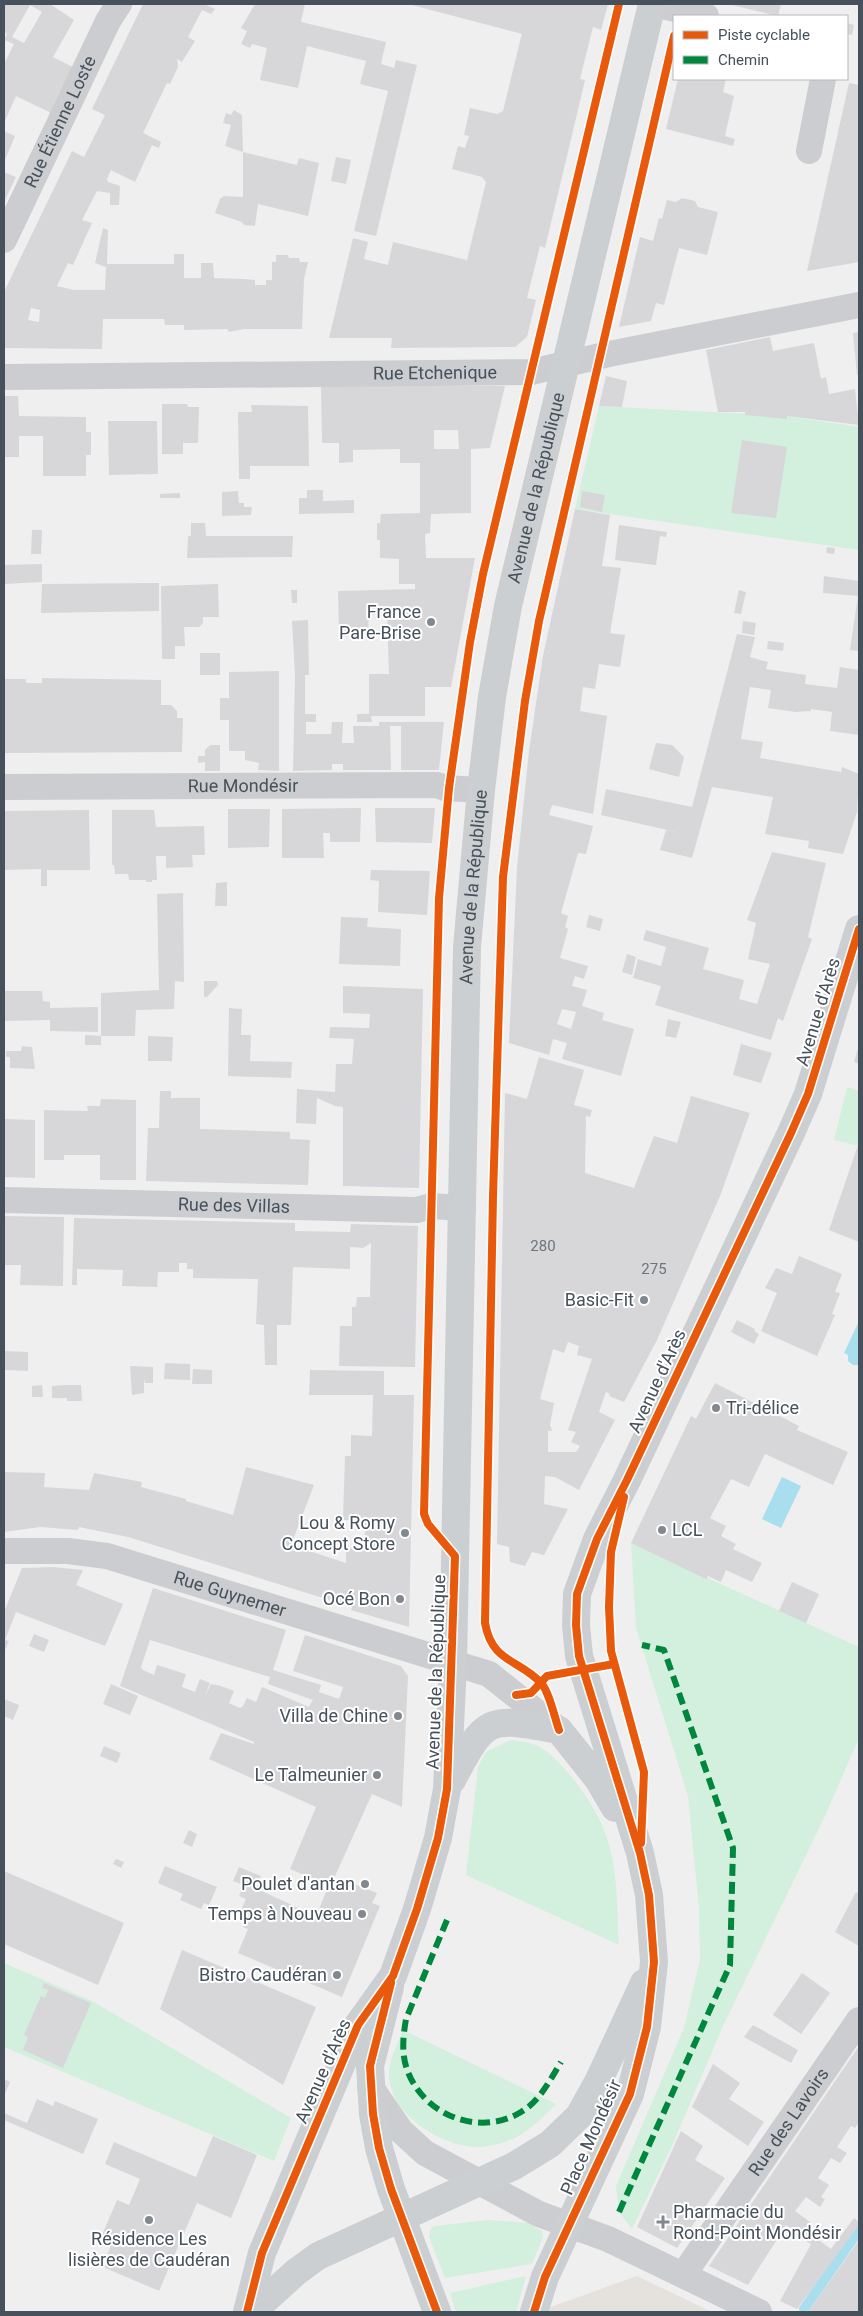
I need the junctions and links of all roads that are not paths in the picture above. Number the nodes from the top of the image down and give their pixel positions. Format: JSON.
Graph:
{"nodes":[{"id":1,"x":652,"y":4,"type":"edge"},
{"id":2,"x":114,"y":6,"type":"edge"},
{"id":3,"x":702,"y":15,"type":"edge"},
{"id":4,"x":823,"y":80,"type":"edge"},
{"id":5,"x":809,"y":151,"type":"dead end"},
{"id":6,"x":4,"y":240,"type":"edge"},
{"id":7,"x":859,"y":305,"type":"edge"},
{"id":8,"x":565,"y":365,"type":"junction"},
{"id":9,"x":4,"y":377,"type":"edge"},
{"id":10,"x":4,"y":787,"type":"edge"},
{"id":11,"x":480,"y":790,"type":"junction"},
{"id":12,"x":859,"y":929,"type":"edge"},
{"id":13,"x":4,"y":1200,"type":"edge"},
{"id":14,"x":463,"y":1208,"type":"junction"},
{"id":15,"x":4,"y":1551,"type":"edge"},
{"id":16,"x":453,"y":1664,"type":"junction"},
{"id":17,"x":559,"y":1730,"type":"junction"},
{"id":18,"x":447,"y":1789,"type":"junction"},
{"id":19,"x":640,"y":1853,"type":"junction"},
{"id":20,"x":654,"y":1962,"type":"junction"},
{"id":21,"x":393,"y":1976,"type":"junction"},
{"id":22,"x":859,"y":2020,"type":"edge"},
{"id":23,"x":370,"y":2086,"type":"junction"},
{"id":24,"x":478,"y":2182,"type":"junction"},
{"id":25,"x":402,"y":2216,"type":"junction"},
{"id":26,"x":569,"y":2224,"type":"junction"},
{"id":27,"x":686,"y":2275,"type":"junction"},
{"id":28,"x":248,"y":2312,"type":"edge"},
{"id":29,"x":252,"y":2312,"type":"edge"},
{"id":30,"x":437,"y":2312,"type":"edge"},
{"id":31,"x":534,"y":2312,"type":"edge"},
{"id":32,"x":759,"y":2312,"type":"edge"}],
"edges":[{"from":1,"to":3,"type":"street"},
{"from":1,"to":8,"type":"main road","name":"Avenue de la République"},
{"from":2,"to":6,"type":"street","name":"Rue Étienne Loste"},
{"from":4,"to":5,"type":"street"},
{"from":7,"to":8,"type":"street","name":"Rue Etchenique"},
{"from":8,"to":9,"type":"street","name":"Rue Etchenique"},
{"from":8,"to":11,"type":"main road","name":"Avenue de la République"},
{"from":10,"to":11,"type":"street","name":"Rue Mondésir"},
{"from":11,"to":14,"type":"main road","name":"Avenue de la République"},
{"from":12,"to":19,"type":"main road","name":"Avenue d'Arès"},
{"from":13,"to":14,"type":"street","name":"Rue des Villas"},
{"from":14,"to":16,"type":"main road","name":"Avenue de la République"},
{"from":15,"to":16,"type":"street","name":"Rue Guynemer"},
{"from":16,"to":17,"type":"street"},
{"from":16,"to":18,"type":"main road","name":"Avenue de la République"},
{"from":17,"to":18,"type":"main road"},
{"from":17,"to":19,"type":"main road"},
{"from":18,"to":21,"type":"main road","name":"Avenue d'Arès"},
{"from":19,"to":20,"type":"main road","name":"Place Mondésir"},
{"from":20,"to":24,"type":"main road","name":"Place Mondésir"},
{"from":20,"to":26,"type":"main road","name":"Place Mondésir"},
{"from":21,"to":23,"type":"main road"},
{"from":21,"to":28,"type":"main road","name":"Avenue d'Arès"},
{"from":22,"to":27,"type":"street","name":"Rue des Lavoirs"},
{"from":23,"to":24,"type":"street"},
{"from":23,"to":25,"type":"main road"},
{"from":24,"to":25,"type":"main road","name":"Place Mondésir"},
{"from":24,"to":26,"type":"street"},
{"from":25,"to":29,"type":"main road"},
{"from":25,"to":30,"type":"main road"},
{"from":26,"to":27,"type":"street"},
{"from":26,"to":31,"type":"main road","name":"Place Mondésir"},
{"from":27,"to":32,"type":"street"}]}
